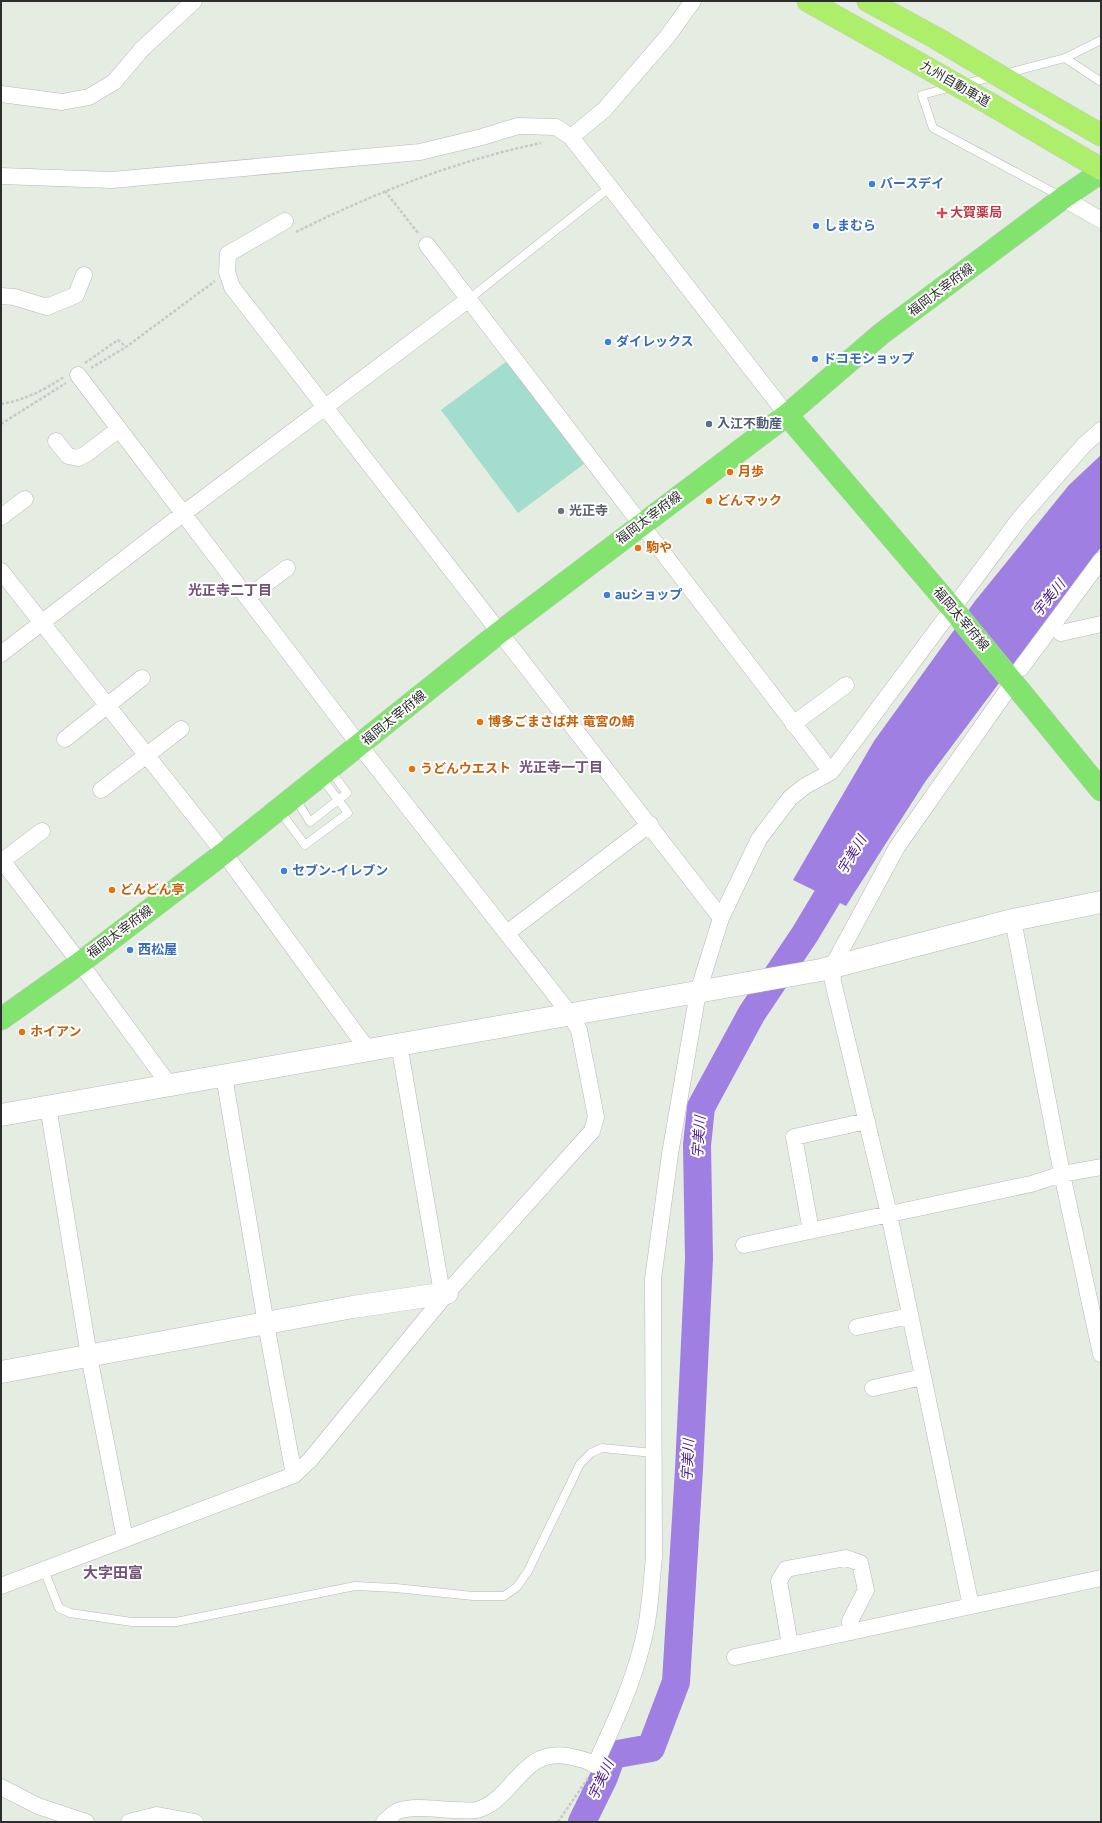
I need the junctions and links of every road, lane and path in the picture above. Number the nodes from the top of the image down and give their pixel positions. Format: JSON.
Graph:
{"nodes":[{"id":1,"x":194,"y":1,"type":"edge"},
{"id":2,"x":693,"y":1,"type":"edge"},
{"id":3,"x":808,"y":1,"type":"edge"},
{"id":4,"x":868,"y":1,"type":"edge"},
{"id":5,"x":1101,"y":40,"type":"edge"},
{"id":6,"x":1065,"y":58,"type":"junction"},
{"id":7,"x":1101,"y":82,"type":"edge"},
{"id":8,"x":1,"y":94,"type":"edge"},
{"id":9,"x":1101,"y":135,"type":"edge"},
{"id":10,"x":571,"y":137,"type":"junction"},
{"id":11,"x":542,"y":143,"type":"dead end"},
{"id":12,"x":1101,"y":169,"type":"edge"},
{"id":13,"x":1101,"y":172,"type":"edge"},
{"id":14,"x":1,"y":176,"type":"edge"},
{"id":15,"x":609,"y":188,"type":"junction"},
{"id":16,"x":385,"y":191,"type":"junction"},
{"id":17,"x":1063,"y":198,"type":"junction"},
{"id":18,"x":1101,"y":220,"type":"edge"},
{"id":19,"x":287,"y":228,"type":"joint"},
{"id":20,"x":427,"y":245,"type":"joint"},
{"id":21,"x":227,"y":272,"type":"junction"},
{"id":22,"x":84,"y":275,"type":"dead end"},
{"id":23,"x":1,"y":296,"type":"edge"},
{"id":24,"x":469,"y":299,"type":"junction"},
{"id":25,"x":78,"y":375,"type":"junction"},
{"id":26,"x":326,"y":407,"type":"junction"},
{"id":27,"x":787,"y":415,"type":"junction"},
{"id":28,"x":1,"y":424,"type":"edge"},
{"id":29,"x":119,"y":429,"type":"junction"},
{"id":30,"x":1101,"y":430,"type":"edge"},
{"id":31,"x":56,"y":441,"type":"dead end"},
{"id":32,"x":25,"y":499,"type":"dead end"},
{"id":33,"x":184,"y":513,"type":"junction"},
{"id":34,"x":1,"y":517,"type":"edge"},
{"id":35,"x":642,"y":523,"type":"junction"},
{"id":36,"x":1101,"y":560,"type":"edge"},
{"id":37,"x":287,"y":568,"type":"dead end"},
{"id":38,"x":1,"y":571,"type":"edge"},
{"id":39,"x":248,"y":597,"type":"junction"},
{"id":40,"x":952,"y":608,"type":"junction"},
{"id":41,"x":41,"y":623,"type":"junction"},
{"id":42,"x":1101,"y":624,"type":"edge"},
{"id":43,"x":500,"y":632,"type":"junction"},
{"id":44,"x":1061,"y":633,"type":"dead end"},
{"id":45,"x":1,"y":654,"type":"edge"},
{"id":46,"x":142,"y":678,"type":"dead end"},
{"id":47,"x":1013,"y":681,"type":"junction"},
{"id":48,"x":846,"y":685,"type":"dead end"},
{"id":49,"x":107,"y":706,"type":"junction"},
{"id":50,"x":794,"y":724,"type":"junction"},
{"id":51,"x":181,"y":729,"type":"dead end"},
{"id":52,"x":65,"y":739,"type":"dead end"},
{"id":53,"x":360,"y":746,"type":"junction"},
{"id":54,"x":146,"y":756,"type":"junction"},
{"id":55,"x":831,"y":772,"type":"junction"},
{"id":56,"x":326,"y":773,"type":"junction"},
{"id":57,"x":101,"y":790,"type":"dead end"},
{"id":58,"x":1101,"y":790,"type":"edge"},
{"id":59,"x":339,"y":800,"type":"junction"},
{"id":60,"x":287,"y":804,"type":"junction"},
{"id":61,"x":650,"y":824,"type":"junction"},
{"id":62,"x":42,"y":830,"type":"dead end"},
{"id":63,"x":224,"y":853,"type":"junction"},
{"id":64,"x":2,"y":860,"type":"edge"},
{"id":65,"x":1101,"y":902,"type":"edge"},
{"id":66,"x":721,"y":918,"type":"junction"},
{"id":67,"x":1013,"y":920,"type":"junction"},
{"id":68,"x":507,"y":933,"type":"junction"},
{"id":69,"x":80,"y":962,"type":"junction"},
{"id":70,"x":826,"y":969,"type":"junction"},
{"id":71,"x":708,"y":990,"type":"junction"},
{"id":72,"x":570,"y":1014,"type":"junction"},
{"id":73,"x":1,"y":1019,"type":"edge"},
{"id":74,"x":399,"y":1044,"type":"junction"},
{"id":75,"x":368,"y":1050,"type":"junction"},
{"id":76,"x":224,"y":1076,"type":"junction"},
{"id":77,"x":170,"y":1086,"type":"junction"},
{"id":78,"x":48,"y":1106,"type":"junction"},
{"id":79,"x":1,"y":1115,"type":"edge"},
{"id":80,"x":867,"y":1121,"type":"junction"},
{"id":81,"x":1101,"y":1166,"type":"edge"},
{"id":82,"x":1062,"y":1174,"type":"junction"},
{"id":83,"x":889,"y":1214,"type":"junction"},
{"id":84,"x":811,"y":1231,"type":"junction"},
{"id":85,"x":744,"y":1245,"type":"dead end"},
{"id":86,"x":445,"y":1293,"type":"junction"},
{"id":87,"x":910,"y":1316,"type":"junction"},
{"id":88,"x":266,"y":1324,"type":"junction"},
{"id":89,"x":857,"y":1327,"type":"dead end"},
{"id":90,"x":1101,"y":1354,"type":"edge"},
{"id":91,"x":90,"y":1356,"type":"junction"},
{"id":92,"x":1,"y":1372,"type":"edge"},
{"id":93,"x":923,"y":1377,"type":"junction"},
{"id":94,"x":873,"y":1388,"type":"dead end"},
{"id":95,"x":653,"y":1453,"type":"junction"},
{"id":96,"x":294,"y":1475,"type":"junction"},
{"id":97,"x":125,"y":1539,"type":"junction"},
{"id":98,"x":44,"y":1570,"type":"junction"},
{"id":99,"x":1101,"y":1578,"type":"edge"},
{"id":100,"x":1,"y":1586,"type":"edge"},
{"id":101,"x":970,"y":1606,"type":"junction"},
{"id":102,"x":851,"y":1632,"type":"junction"},
{"id":103,"x":790,"y":1645,"type":"junction"},
{"id":104,"x":735,"y":1657,"type":"dead end"},
{"id":105,"x":595,"y":1765,"type":"junction"},
{"id":106,"x":1,"y":1787,"type":"edge"},
{"id":107,"x":134,"y":1821,"type":"edge"},
{"id":108,"x":86,"y":1822,"type":"edge"},
{"id":109,"x":195,"y":1822,"type":"edge"},
{"id":110,"x":384,"y":1822,"type":"edge"},
{"id":111,"x":558,"y":1822,"type":"edge"}],
"edges":[{"from":1,"to":8,"type":"street"},
{"from":2,"to":10,"type":"street"},
{"from":3,"to":12,"type":"highway","name":"九州自動車道","bridge":true},
{"from":4,"to":9,"type":"highway","bridge":true},
{"from":5,"to":6,"type":"lane"},
{"from":6,"to":7,"type":"lane"},
{"from":6,"to":17,"type":"lane"},
{"from":10,"to":14,"type":"street"},
{"from":10,"to":15,"type":"street"},
{"from":11,"to":16,"type":"path"},
{"from":13,"to":17,"type":"main road","name":"福岡太宰府線"},
{"from":15,"to":24,"type":"lane"},
{"from":15,"to":27,"type":"street"},
{"from":16,"to":19,"type":"path"},
{"from":16,"to":20,"type":"path"},
{"from":17,"to":18,"type":"street"},
{"from":17,"to":27,"type":"main road","name":"福岡太宰府線"},
{"from":19,"to":21,"type":"street"},
{"from":20,"to":24,"type":"street"},
{"from":21,"to":25,"type":"path"},
{"from":21,"to":26,"type":"street"},
{"from":22,"to":23,"type":"street"},
{"from":24,"to":26,"type":"street"},
{"from":24,"to":35,"type":"street"},
{"from":25,"to":28,"type":"path"},
{"from":25,"to":29,"type":"street"},
{"from":26,"to":33,"type":"street"},
{"from":26,"to":43,"type":"street"},
{"from":27,"to":35,"type":"main road","name":"福岡太宰府線"},
{"from":27,"to":40,"type":"main road","name":"福岡太宰府線"},
{"from":29,"to":31,"type":"street"},
{"from":29,"to":33,"type":"street"},
{"from":30,"to":40,"type":"street"},
{"from":32,"to":34,"type":"street"},
{"from":33,"to":39,"type":"street"},
{"from":33,"to":41,"type":"street"},
{"from":35,"to":43,"type":"main road","name":"福岡太宰府線"},
{"from":35,"to":50,"type":"street"},
{"from":36,"to":47,"type":"street"},
{"from":37,"to":39,"type":"street"},
{"from":38,"to":41,"type":"street"},
{"from":39,"to":53,"type":"street"},
{"from":40,"to":47,"type":"main road","name":"福岡太宰府線"},
{"from":40,"to":55,"type":"street"},
{"from":41,"to":45,"type":"street"},
{"from":41,"to":49,"type":"street"},
{"from":42,"to":44,"type":"street"},
{"from":43,"to":53,"type":"main road","name":"福岡太宰府線"},
{"from":43,"to":61,"type":"street"},
{"from":46,"to":49,"type":"street"},
{"from":47,"to":58,"type":"main road","name":"福岡太宰府線"},
{"from":47,"to":70,"type":"street"},
{"from":48,"to":50,"type":"street"},
{"from":49,"to":52,"type":"street"},
{"from":49,"to":54,"type":"street"},
{"from":50,"to":55,"type":"street"},
{"from":51,"to":54,"type":"street"},
{"from":53,"to":56,"type":"main road","name":"福岡太宰府線"},
{"from":53,"to":68,"type":"street"},
{"from":54,"to":57,"type":"street"},
{"from":54,"to":63,"type":"street"},
{"from":55,"to":66,"type":"street"},
{"from":56,"to":59,"type":"lane"},
{"from":56,"to":60,"type":"main road","name":"福岡太宰府線"},
{"from":59,"to":60,"type":"lane"},
{"from":59,"to":60,"type":"lane"},
{"from":60,"to":63,"type":"main road","name":"福岡太宰府線"},
{"from":61,"to":66,"type":"street"},
{"from":61,"to":68,"type":"street"},
{"from":62,"to":64,"type":"street"},
{"from":63,"to":69,"type":"main road","name":"福岡太宰府線"},
{"from":63,"to":75,"type":"street"},
{"from":64,"to":69,"type":"street"},
{"from":65,"to":67,"type":"street"},
{"from":66,"to":71,"type":"street"},
{"from":67,"to":70,"type":"street"},
{"from":67,"to":82,"type":"street"},
{"from":68,"to":72,"type":"street"},
{"from":69,"to":73,"type":"main road","name":"福岡太宰府線"},
{"from":69,"to":77,"type":"street"},
{"from":70,"to":71,"type":"street"},
{"from":70,"to":80,"type":"street"},
{"from":71,"to":72,"type":"street"},
{"from":71,"to":95,"type":"street"},
{"from":72,"to":74,"type":"street"},
{"from":72,"to":86,"type":"street"},
{"from":74,"to":75,"type":"street"},
{"from":74,"to":86,"type":"street"},
{"from":75,"to":76,"type":"street"},
{"from":76,"to":77,"type":"street"},
{"from":76,"to":88,"type":"street"},
{"from":77,"to":78,"type":"street"},
{"from":78,"to":79,"type":"street"},
{"from":78,"to":91,"type":"street"},
{"from":80,"to":83,"type":"street"},
{"from":80,"to":84,"type":"street"},
{"from":81,"to":82,"type":"street"},
{"from":82,"to":83,"type":"street"},
{"from":82,"to":90,"type":"street"},
{"from":83,"to":84,"type":"street"},
{"from":83,"to":87,"type":"street"},
{"from":84,"to":85,"type":"street"},
{"from":86,"to":88,"type":"street"},
{"from":86,"to":96,"type":"street"},
{"from":87,"to":89,"type":"street"},
{"from":87,"to":93,"type":"street"},
{"from":88,"to":91,"type":"street"},
{"from":88,"to":96,"type":"street"},
{"from":91,"to":92,"type":"street"},
{"from":91,"to":97,"type":"street"},
{"from":93,"to":94,"type":"street"},
{"from":93,"to":101,"type":"street"},
{"from":95,"to":98,"type":"lane"},
{"from":95,"to":105,"type":"street"},
{"from":96,"to":97,"type":"street"},
{"from":97,"to":98,"type":"street"},
{"from":98,"to":100,"type":"street"},
{"from":99,"to":101,"type":"street"},
{"from":101,"to":102,"type":"street"},
{"from":102,"to":103,"type":"street"},
{"from":102,"to":103,"type":"street"},
{"from":103,"to":104,"type":"street"},
{"from":105,"to":110,"type":"street"},
{"from":105,"to":111,"type":"path"},
{"from":106,"to":108,"type":"street"},
{"from":107,"to":109,"type":"street"}]}
